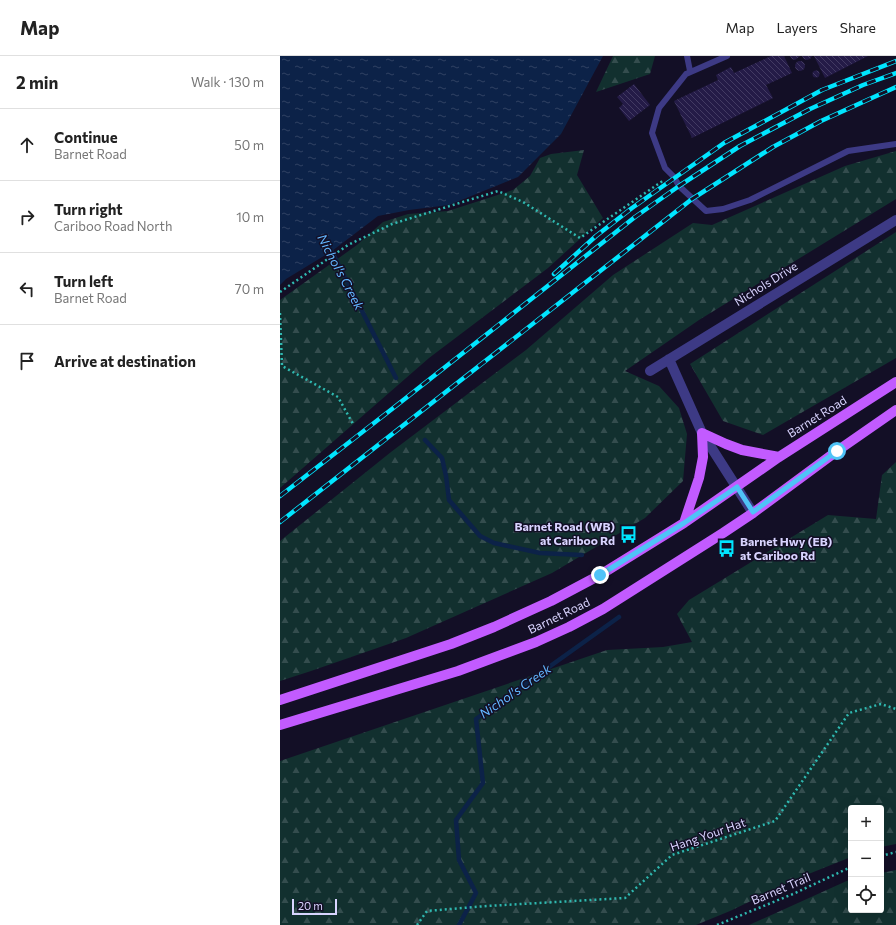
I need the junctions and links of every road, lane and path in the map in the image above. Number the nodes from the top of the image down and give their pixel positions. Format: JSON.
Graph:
{"nodes":[{"id":1,"x":687,"y":56,"type":"edge"},
{"id":2,"x":727,"y":56,"type":"edge"},
{"id":3,"x":690,"y":71,"type":"junction"},
{"id":4,"x":896,"y":144,"type":"edge"},
{"id":5,"x":671,"y":174,"type":"junction"},
{"id":6,"x":896,"y":220,"type":"edge"},
{"id":7,"x":280,"y":292,"type":"edge"},
{"id":8,"x":280,"y":313,"type":"edge"},
{"id":9,"x":669,"y":359,"type":"junction"},
{"id":10,"x":650,"y":371,"type":"dead end"},
{"id":11,"x":896,"y":382,"type":"edge"},
{"id":12,"x":896,"y":410,"type":"edge"},
{"id":13,"x":354,"y":424,"type":"dead end"},
{"id":14,"x":702,"y":433,"type":"junction"},
{"id":15,"x":778,"y":457,"type":"junction"},
{"id":16,"x":737,"y":487,"type":"junction"},
{"id":17,"x":753,"y":512,"type":"junction"},
{"id":18,"x":684,"y":523,"type":"junction"},
{"id":19,"x":280,"y":700,"type":"edge"},
{"id":20,"x":896,"y":709,"type":"edge"},
{"id":21,"x":280,"y":725,"type":"edge"},
{"id":22,"x":896,"y":852,"type":"edge"},
{"id":23,"x":884,"y":855,"type":"edge"},
{"id":24,"x":848,"y":869,"type":"edge"},
{"id":25,"x":416,"y":925,"type":"edge"},
{"id":26,"x":717,"y":925,"type":"edge"}],
"edges":[{"from":1,"to":3,"type":"lane"},
{"from":2,"to":3,"type":"lane"},
{"from":3,"to":5,"type":"lane"},
{"from":4,"to":5,"type":"lane"},
{"from":5,"to":7,"type":"path"},
{"from":6,"to":9,"type":"street","name":"Nichols Drive"},
{"from":8,"to":13,"type":"path"},
{"from":9,"to":10,"type":"street","name":"Nichols Drive"},
{"from":9,"to":14,"type":"street"},
{"from":11,"to":15,"type":"main road","name":"Barnet Road"},
{"from":12,"to":17,"type":"main road","name":"Barnet Road"},
{"from":14,"to":15,"type":"main road"},
{"from":14,"to":16,"type":"street"},
{"from":14,"to":18,"type":"main road"},
{"from":15,"to":16,"type":"main road","name":"Barnet Road"},
{"from":16,"to":17,"type":"street"},
{"from":16,"to":18,"type":"main road","name":"Barnet Road"},
{"from":17,"to":21,"type":"main road","name":"Barnet Road"},
{"from":18,"to":19,"type":"main road","name":"Barnet Road"},
{"from":20,"to":25,"type":"path","name":"Hang Your Hat"},
{"from":22,"to":23,"type":"path"},
{"from":24,"to":26,"type":"path","name":"Barnet Trail"}]}
